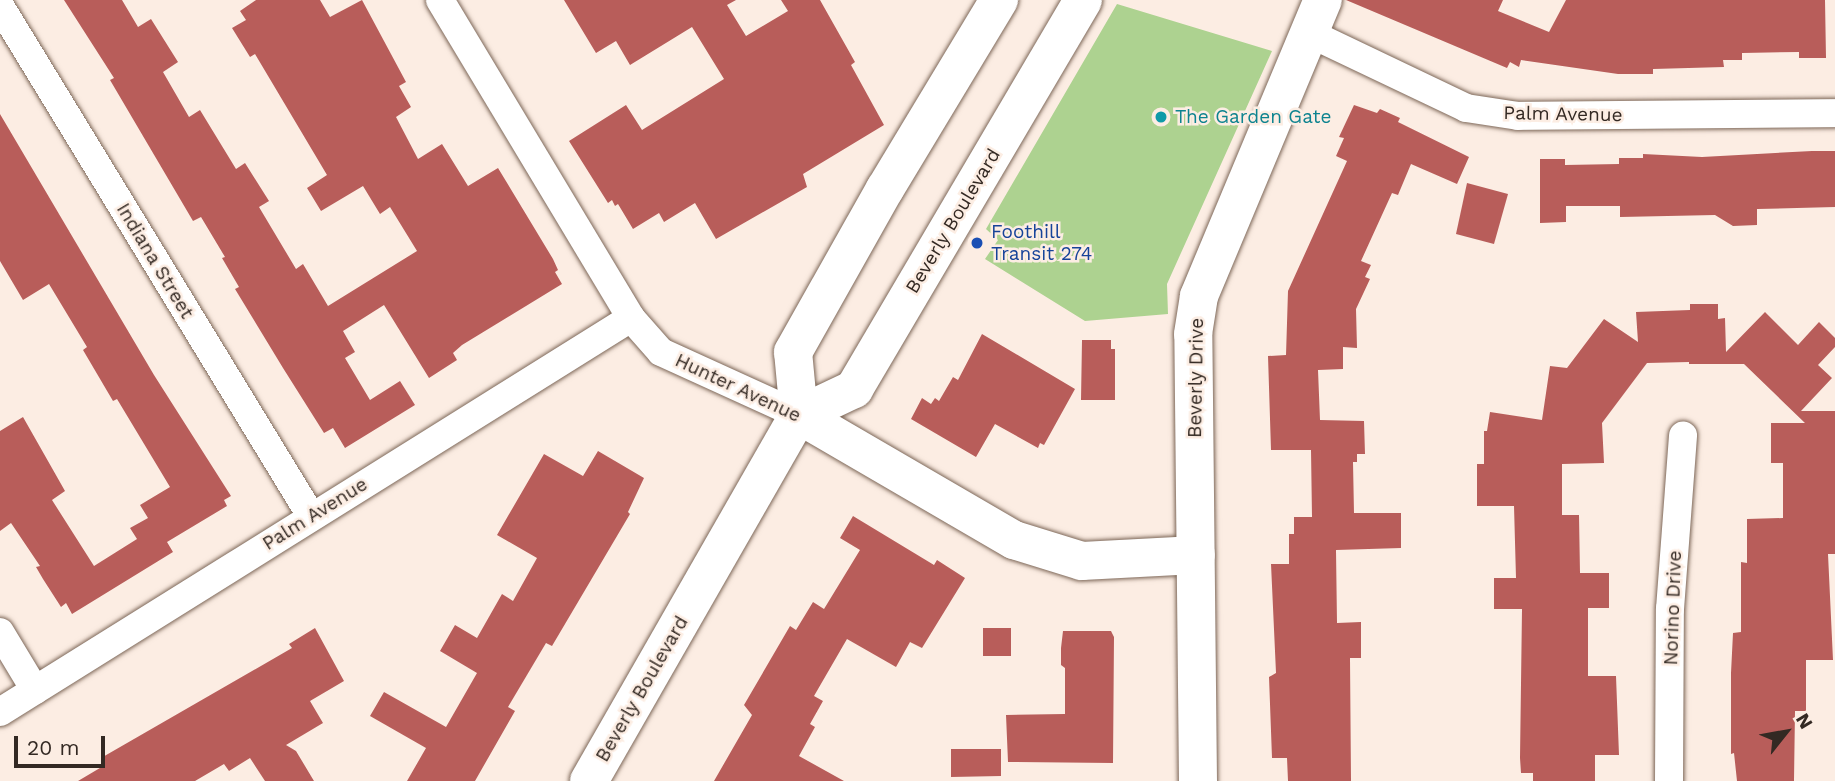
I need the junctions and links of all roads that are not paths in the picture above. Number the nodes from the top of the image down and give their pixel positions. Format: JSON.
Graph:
{"nodes":[{"id":1,"x":440,"y":0,"type":"edge"},
{"id":2,"x":999,"y":0,"type":"edge"},
{"id":3,"x":1083,"y":0,"type":"edge"},
{"id":4,"x":0,"y":6,"type":"edge"},
{"id":5,"x":1316,"y":17,"type":"edge"},
{"id":6,"x":1835,"y":113,"type":"edge"},
{"id":7,"x":631,"y":318,"type":"junction"},
{"id":8,"x":799,"y":415,"type":"junction"},
{"id":9,"x":1683,"y":435,"type":"dead end"},
{"id":10,"x":311,"y":516,"type":"junction"},
{"id":11,"x":1196,"y":555,"type":"junction"},
{"id":12,"x":0,"y":632,"type":"edge"},
{"id":13,"x":35,"y":690,"type":"junction"},
{"id":14,"x":0,"y":712,"type":"edge"},
{"id":15,"x":589,"y":781,"type":"edge"},
{"id":16,"x":1198,"y":781,"type":"edge"},
{"id":17,"x":1669,"y":781,"type":"edge"}],
"edges":[{"from":1,"to":7,"type":"street","name":"Hunter Avenue"},
{"from":2,"to":8,"type":"main road"},
{"from":3,"to":8,"type":"main road","name":"Beverly Boulevard"},
{"from":4,"to":10,"type":"street","name":"Indiana Street"},
{"from":5,"to":6,"type":"street","name":"Palm Avenue"},
{"from":5,"to":11,"type":"main road","name":"Beverly Drive"},
{"from":7,"to":8,"type":"street","name":"Hunter Avenue"},
{"from":7,"to":10,"type":"street","name":"Palm Avenue"},
{"from":8,"to":11,"type":"main road","name":"Hunter Avenue"},
{"from":8,"to":15,"type":"main road","name":"Beverly Boulevard"},
{"from":9,"to":17,"type":"street","name":"Norino Drive"},
{"from":10,"to":13,"type":"street","name":"Palm Avenue"},
{"from":11,"to":16,"type":"main road","name":"Beverly Drive"},
{"from":12,"to":13,"type":"street"},
{"from":13,"to":14,"type":"street","name":"Palm Avenue"}]}
